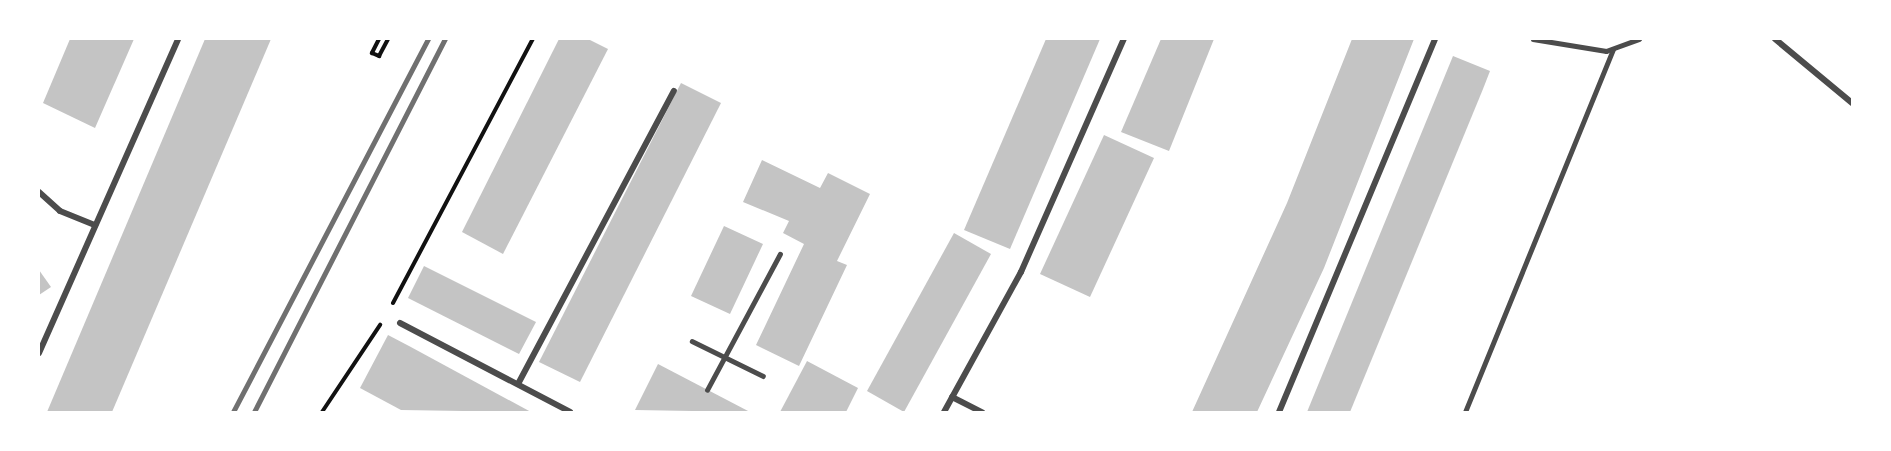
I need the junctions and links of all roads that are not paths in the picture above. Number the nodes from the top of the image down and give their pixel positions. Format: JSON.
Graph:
{"nodes":[{"id":1,"x":178,"y":39,"type":"edge"},
{"id":2,"x":1124,"y":39,"type":"edge"},
{"id":3,"x":1435,"y":39,"type":"edge"},
{"id":4,"x":1533,"y":39,"type":"edge"},
{"id":5,"x":1639,"y":39,"type":"edge"},
{"id":6,"x":1775,"y":39,"type":"edge"},
{"id":7,"x":1612,"y":50,"type":"junction"},
{"id":8,"x":674,"y":91,"type":"dead end"},
{"id":9,"x":1852,"y":103,"type":"edge"},
{"id":10,"x":39,"y":192,"type":"edge"},
{"id":11,"x":95,"y":225,"type":"junction"},
{"id":12,"x":780,"y":254,"type":"dead end"},
{"id":13,"x":400,"y":323,"type":"dead end"},
{"id":14,"x":692,"y":341,"type":"dead end"},
{"id":15,"x":39,"y":353,"type":"edge"},
{"id":16,"x":724,"y":357,"type":"junction"},
{"id":17,"x":763,"y":376,"type":"dead end"},
{"id":18,"x":518,"y":384,"type":"junction"},
{"id":19,"x":706,"y":390,"type":"dead end"},
{"id":20,"x":952,"y":397,"type":"junction"},
{"id":21,"x":570,"y":412,"type":"edge"},
{"id":22,"x":944,"y":412,"type":"edge"},
{"id":23,"x":982,"y":412,"type":"edge"},
{"id":24,"x":1279,"y":412,"type":"edge"},
{"id":25,"x":1465,"y":412,"type":"edge"}],
"edges":[{"from":1,"to":11,"type":"street"},
{"from":2,"to":20,"type":"street"},
{"from":3,"to":24,"type":"street"},
{"from":4,"to":7,"type":"lane"},
{"from":5,"to":7,"type":"lane"},
{"from":6,"to":9,"type":"street"},
{"from":7,"to":25,"type":"lane"},
{"from":8,"to":18,"type":"street"},
{"from":10,"to":11,"type":"street"},
{"from":11,"to":15,"type":"street"},
{"from":12,"to":16,"type":"lane"},
{"from":13,"to":18,"type":"street"},
{"from":14,"to":16,"type":"lane"},
{"from":16,"to":17,"type":"lane"},
{"from":16,"to":19,"type":"lane"},
{"from":18,"to":21,"type":"street"},
{"from":20,"to":22,"type":"street"},
{"from":20,"to":23,"type":"street"}]}
